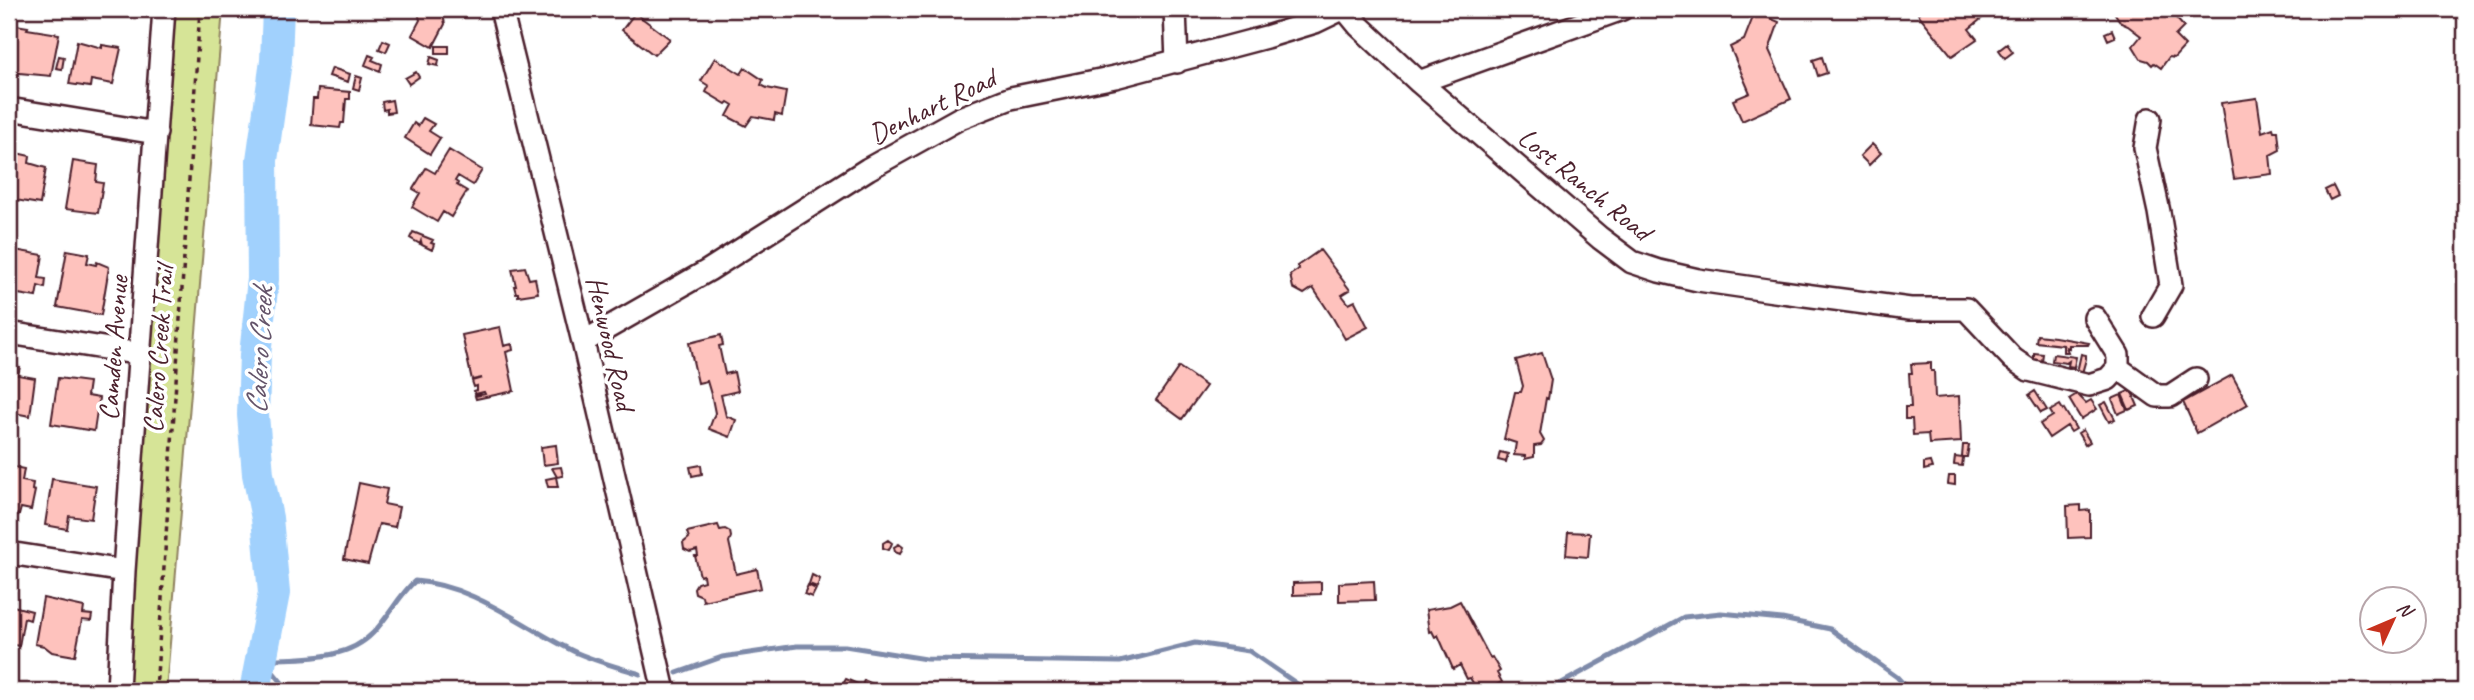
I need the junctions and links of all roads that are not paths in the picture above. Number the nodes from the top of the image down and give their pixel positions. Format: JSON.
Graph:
{"nodes":[{"id":1,"x":164,"y":9,"type":"edge"},
{"id":2,"x":501,"y":9,"type":"edge"},
{"id":3,"x":1175,"y":9,"type":"edge"},
{"id":4,"x":1344,"y":9,"type":"edge"},
{"id":5,"x":1622,"y":9,"type":"edge"},
{"id":6,"x":1177,"y":62,"type":"junction"},
{"id":7,"x":1419,"y":82,"type":"junction"},
{"id":8,"x":9,"y":109,"type":"edge"},
{"id":9,"x":2150,"y":119,"type":"dead end"},
{"id":10,"x":156,"y":133,"type":"junction"},
{"id":11,"x":2153,"y":316,"type":"dead end"},
{"id":12,"x":2095,"y":318,"type":"dead end"},
{"id":13,"x":9,"y":333,"type":"edge"},
{"id":14,"x":583,"y":342,"type":"junction"},
{"id":15,"x":141,"y":354,"type":"junction"},
{"id":16,"x":2118,"y":368,"type":"junction"},
{"id":17,"x":2196,"y":379,"type":"dead end"},
{"id":18,"x":9,"y":553,"type":"edge"},
{"id":19,"x":124,"y":571,"type":"junction"},
{"id":20,"x":118,"y":691,"type":"edge"},
{"id":21,"x":664,"y":691,"type":"edge"}],
"edges":[{"from":1,"to":10,"type":"street","name":"Camden Avenue"},
{"from":2,"to":14,"type":"street","name":"Henwood Road"},
{"from":3,"to":6,"type":"street"},
{"from":4,"to":6,"type":"street","name":"Denhart Road"},
{"from":4,"to":7,"type":"street","name":"Lost Ranch Road"},
{"from":5,"to":7,"type":"street"},
{"from":6,"to":14,"type":"street","name":"Denhart Road"},
{"from":7,"to":16,"type":"street","name":"Lost Ranch Road"},
{"from":8,"to":10,"type":"street"},
{"from":9,"to":11,"type":"street"},
{"from":10,"to":15,"type":"street","name":"Camden Avenue"},
{"from":12,"to":16,"type":"street"},
{"from":13,"to":15,"type":"street"},
{"from":14,"to":21,"type":"street","name":"Henwood Road"},
{"from":15,"to":19,"type":"street","name":"Camden Avenue"},
{"from":16,"to":17,"type":"street"},
{"from":18,"to":19,"type":"street"},
{"from":19,"to":20,"type":"street","name":"Camden Avenue"}]}
